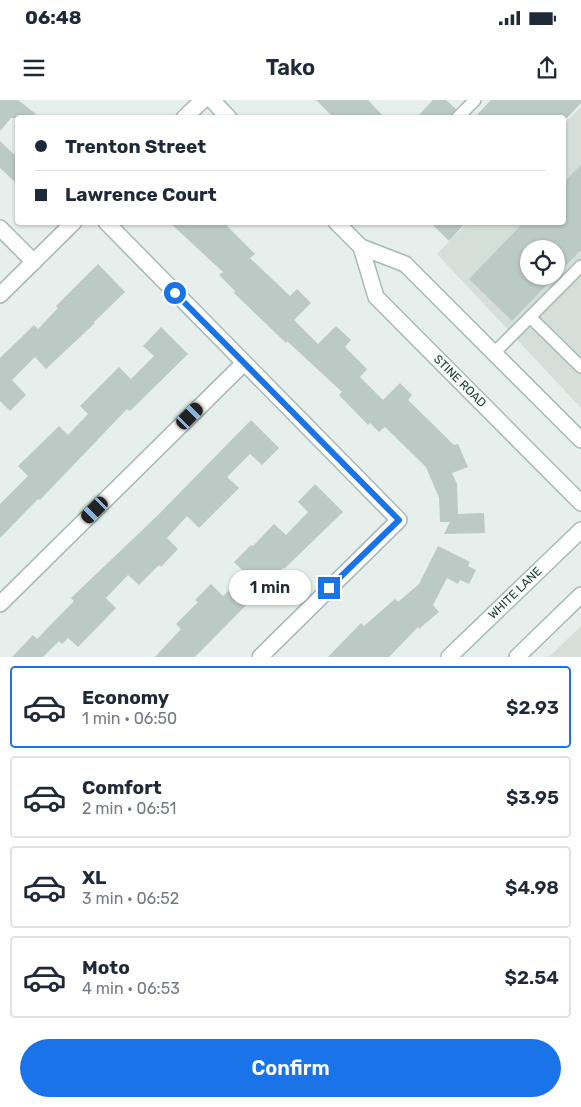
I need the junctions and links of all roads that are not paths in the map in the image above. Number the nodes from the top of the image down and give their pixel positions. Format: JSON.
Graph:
{"nodes":[{"id":1,"x":203,"y":100,"type":"edge"},
{"id":2,"x":212,"y":100,"type":"edge"},
{"id":3,"x":474,"y":100,"type":"edge"},
{"id":4,"x":187,"y":115,"type":"edge"},
{"id":5,"x":226,"y":115,"type":"edge"},
{"id":6,"x":460,"y":115,"type":"edge"},
{"id":7,"x":71,"y":225,"type":"edge"},
{"id":8,"x":109,"y":225,"type":"edge"},
{"id":9,"x":343,"y":225,"type":"edge"},
{"id":10,"x":0,"y":228,"type":"edge"},
{"id":11,"x":361,"y":247,"type":"junction"},
{"id":12,"x":34,"y":262,"type":"junction"},
{"id":13,"x":581,"y":266,"type":"edge"},
{"id":14,"x":0,"y":295,"type":"edge"},
{"id":15,"x":530,"y":317,"type":"junction"},
{"id":16,"x":494,"y":353,"type":"junction"},
{"id":17,"x":244,"y":363,"type":"junction"},
{"id":18,"x":581,"y":367,"type":"edge"},
{"id":19,"x":581,"y":440,"type":"edge"},
{"id":20,"x":581,"y":503,"type":"edge"},
{"id":21,"x":581,"y":530,"type":"edge"},
{"id":22,"x":581,"y":595,"type":"edge"},
{"id":23,"x":0,"y":604,"type":"edge"},
{"id":24,"x":260,"y":657,"type":"edge"},
{"id":25,"x":449,"y":657,"type":"edge"},
{"id":26,"x":517,"y":657,"type":"edge"}],
"edges":[{"from":1,"to":4,"type":"street"},
{"from":2,"to":5,"type":"street"},
{"from":3,"to":6,"type":"lane"},
{"from":7,"to":12,"type":"street"},
{"from":8,"to":17,"type":"street"},
{"from":9,"to":11,"type":"street","name":"STINE ROAD"},
{"from":10,"to":12,"type":"street"},
{"from":11,"to":16,"type":"street","name":"STINE ROAD"},
{"from":11,"to":20,"type":"street","name":"STINE ROAD"},
{"from":12,"to":14,"type":"street"},
{"from":13,"to":15,"type":"lane"},
{"from":15,"to":16,"type":"lane"},
{"from":15,"to":18,"type":"lane"},
{"from":16,"to":19,"type":"street","name":"STINE ROAD"},
{"from":17,"to":23,"type":"street"},
{"from":17,"to":24,"type":"street"},
{"from":21,"to":25,"type":"street","name":"WHITE LANE"},
{"from":22,"to":26,"type":"street"}]}
